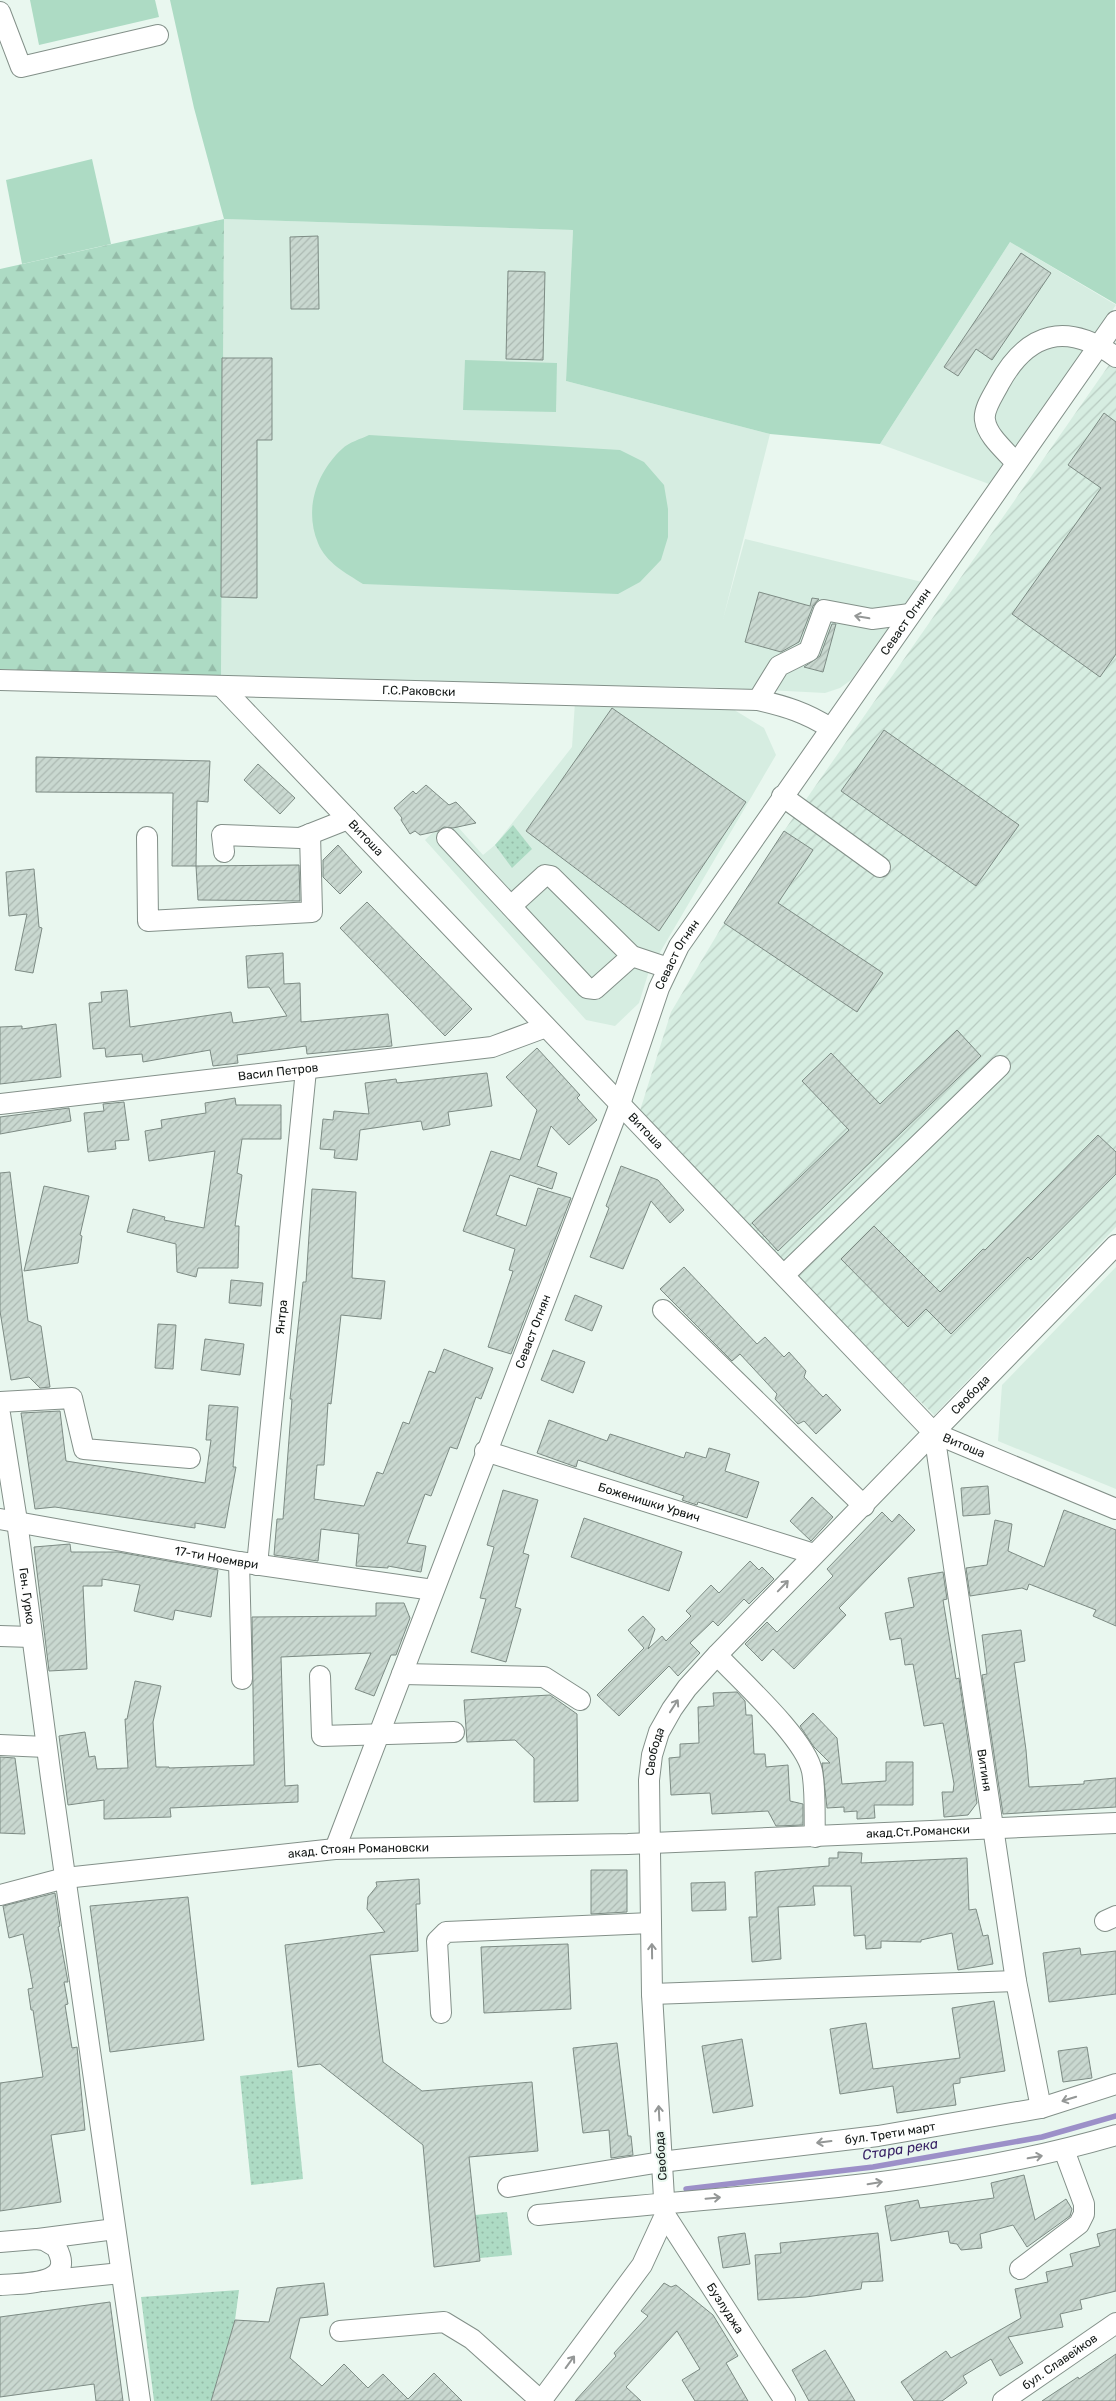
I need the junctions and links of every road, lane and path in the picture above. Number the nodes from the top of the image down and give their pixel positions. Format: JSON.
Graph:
{"nodes":[{"id":1,"x":0,"y":12,"type":"edge"},
{"id":2,"x":158,"y":35,"type":"dead end"},
{"id":3,"x":1116,"y":321,"type":"edge"},
{"id":4,"x":1099,"y":345,"type":"junction"},
{"id":5,"x":1116,"y":357,"type":"edge"},
{"id":6,"x":1016,"y":463,"type":"junction"},
{"id":7,"x":910,"y":614,"type":"junction"},
{"id":8,"x":0,"y":680,"type":"edge"},
{"id":9,"x":221,"y":686,"type":"junction"},
{"id":10,"x":758,"y":700,"type":"junction"},
{"id":11,"x":830,"y":728,"type":"junction"},
{"id":12,"x":782,"y":796,"type":"junction"},
{"id":13,"x":348,"y":819,"type":"junction"},
{"id":14,"x":310,"y":834,"type":"junction"},
{"id":15,"x":147,"y":837,"type":"dead end"},
{"id":16,"x":447,"y":838,"type":"dead end"},
{"id":17,"x":224,"y":852,"type":"dead end"},
{"id":18,"x":880,"y":867,"type":"dead end"},
{"id":19,"x":511,"y":906,"type":"junction"},
{"id":20,"x":632,"y":956,"type":"junction"},
{"id":21,"x":668,"y":968,"type":"junction"},
{"id":22,"x":546,"y":1027,"type":"junction"},
{"id":23,"x":1000,"y":1066,"type":"dead end"},
{"id":24,"x":306,"y":1070,"type":"junction"},
{"id":25,"x":4,"y":1104,"type":"edge"},
{"id":26,"x":620,"y":1104,"type":"junction"},
{"id":27,"x":1116,"y":1245,"type":"edge"},
{"id":28,"x":784,"y":1276,"type":"junction"},
{"id":29,"x":663,"y":1310,"type":"dead end"},
{"id":30,"x":0,"y":1402,"type":"edge"},
{"id":31,"x":0,"y":1414,"type":"edge"},
{"id":32,"x":934,"y":1433,"type":"junction"},
{"id":33,"x":485,"y":1451,"type":"junction"},
{"id":34,"x":190,"y":1458,"type":"dead end"},
{"id":35,"x":864,"y":1506,"type":"junction"},
{"id":36,"x":1116,"y":1509,"type":"edge"},
{"id":37,"x":9,"y":1520,"type":"edge"},
{"id":38,"x":814,"y":1554,"type":"junction"},
{"id":39,"x":248,"y":1564,"type":"junction"},
{"id":40,"x":433,"y":1590,"type":"junction"},
{"id":41,"x":0,"y":1636,"type":"edge"},
{"id":42,"x":31,"y":1636,"type":"junction"},
{"id":43,"x":716,"y":1655,"type":"junction"},
{"id":44,"x":402,"y":1674,"type":"junction"},
{"id":45,"x":320,"y":1676,"type":"dead end"},
{"id":46,"x":242,"y":1679,"type":"dead end"},
{"id":47,"x":580,"y":1700,"type":"dead end"},
{"id":48,"x":454,"y":1732,"type":"dead end"},
{"id":49,"x":379,"y":1734,"type":"junction"},
{"id":50,"x":0,"y":1745,"type":"edge"},
{"id":51,"x":46,"y":1747,"type":"junction"},
{"id":52,"x":1116,"y":1823,"type":"edge"},
{"id":53,"x":993,"y":1829,"type":"junction"},
{"id":54,"x":815,"y":1837,"type":"junction"},
{"id":55,"x":722,"y":1841,"type":"joint"},
{"id":56,"x":650,"y":1843,"type":"junction"},
{"id":57,"x":335,"y":1849,"type":"junction"},
{"id":58,"x":65,"y":1878,"type":"junction"},
{"id":59,"x":0,"y":1894,"type":"edge"},
{"id":60,"x":651,"y":1923,"type":"junction"},
{"id":61,"x":1016,"y":1981,"type":"junction"},
{"id":62,"x":652,"y":1994,"type":"junction"},
{"id":63,"x":441,"y":2013,"type":"dead end"},
{"id":64,"x":1116,"y":2084,"type":"edge"},
{"id":65,"x":1041,"y":2108,"type":"junction"},
{"id":66,"x":1116,"y":2135,"type":"edge"},
{"id":67,"x":1064,"y":2150,"type":"junction"},
{"id":68,"x":661,"y":2162,"type":"junction"},
{"id":69,"x":508,"y":2187,"type":"dead end"},
{"id":70,"x":665,"y":2209,"type":"junction"},
{"id":71,"x":538,"y":2215,"type":"dead end"},
{"id":72,"x":115,"y":2229,"type":"junction"},
{"id":73,"x":36,"y":2239,"type":"junction"},
{"id":74,"x":0,"y":2242,"type":"edge"},
{"id":75,"x":1020,"y":2269,"type":"dead end"},
{"id":76,"x":121,"y":2273,"type":"junction"},
{"id":77,"x":39,"y":2282,"type":"junction"},
{"id":78,"x":0,"y":2285,"type":"edge"},
{"id":79,"x":1116,"y":2323,"type":"edge"},
{"id":80,"x":340,"y":2331,"type":"dead end"},
{"id":81,"x":1010,"y":2399,"type":"edge"},
{"id":82,"x":140,"y":2401,"type":"edge"},
{"id":83,"x":541,"y":2401,"type":"edge"},
{"id":84,"x":786,"y":2401,"type":"edge"}],
"edges":[{"from":1,"to":2,"type":"street"},
{"from":3,"to":4,"type":"street","name":"Севаст Огнян"},
{"from":4,"to":5,"type":"street"},
{"from":4,"to":6,"type":"street","name":"Севаст Огнян"},
{"from":4,"to":6,"type":"street"},
{"from":6,"to":7,"type":"street","name":"Севаст Огнян"},
{"from":7,"to":10,"type":"street","one_way":true},
{"from":7,"to":11,"type":"street","name":"Севаст Огнян"},
{"from":8,"to":9,"type":"street","name":"Г.С.Раковски"},
{"from":9,"to":10,"type":"street","name":"Г.С.Раковски"},
{"from":9,"to":13,"type":"street","name":"Витоша"},
{"from":10,"to":11,"type":"street","name":"Г.С.Раковски"},
{"from":11,"to":12,"type":"street","name":"Севаст Огнян"},
{"from":12,"to":18,"type":"street"},
{"from":12,"to":21,"type":"street","name":"Севаст Огнян"},
{"from":13,"to":14,"type":"street"},
{"from":13,"to":22,"type":"street","name":"Витоша"},
{"from":14,"to":15,"type":"street"},
{"from":14,"to":17,"type":"street"},
{"from":16,"to":19,"type":"street"},
{"from":19,"to":20,"type":"street"},
{"from":19,"to":20,"type":"street"},
{"from":20,"to":21,"type":"street"},
{"from":21,"to":26,"type":"street","name":"Севаст Огнян"},
{"from":22,"to":24,"type":"street","name":"Васил Петров"},
{"from":22,"to":26,"type":"street","name":"Витоша"},
{"from":23,"to":28,"type":"street"},
{"from":24,"to":25,"type":"street","name":"Васил Петров"},
{"from":24,"to":39,"type":"street","name":"Янтра"},
{"from":26,"to":28,"type":"street","name":"Витоша"},
{"from":26,"to":33,"type":"street","name":"Севаст Огнян"},
{"from":27,"to":32,"type":"street","name":"Свобода"},
{"from":28,"to":32,"type":"street","name":"Витоша"},
{"from":29,"to":35,"type":"street"},
{"from":30,"to":34,"type":"street"},
{"from":31,"to":37,"type":"street","name":"Ген. Гурко"},
{"from":32,"to":35,"type":"street","name":"Свобода"},
{"from":32,"to":36,"type":"street","name":"Витоша"},
{"from":32,"to":53,"type":"street","name":"Витиня"},
{"from":33,"to":38,"type":"street","name":"Боженишки Урвич"},
{"from":33,"to":40,"type":"street","name":"Севаст Огнян"},
{"from":35,"to":38,"type":"street","name":"Свобода"},
{"from":37,"to":39,"type":"street","name":"17-ти Ноември"},
{"from":37,"to":42,"type":"street","name":"Ген. Гурко"},
{"from":43,"to":38,"type":"street","name":"Свобода","one_way":true},
{"from":39,"to":40,"type":"street","name":"17-ти Ноември"},
{"from":39,"to":46,"type":"street","name":"Янтра"},
{"from":40,"to":44,"type":"street","name":"Севаст Огнян"},
{"from":41,"to":42,"type":"street"},
{"from":42,"to":51,"type":"street","name":"Ген. Гурко"},
{"from":43,"to":54,"type":"street"},
{"from":56,"to":43,"type":"street","name":"Свобода","one_way":true},
{"from":44,"to":47,"type":"street"},
{"from":44,"to":49,"type":"street","name":"Севаст Огнян"},
{"from":45,"to":49,"type":"street"},
{"from":48,"to":49,"type":"street"},
{"from":49,"to":57,"type":"street","name":"Севаст Огнян"},
{"from":50,"to":51,"type":"street"},
{"from":51,"to":58,"type":"street","name":"Ген. Гурко"},
{"from":52,"to":53,"type":"street","name":"акад.Ст.Романски"},
{"from":53,"to":54,"type":"street","name":"акад.Ст.Романски"},
{"from":53,"to":61,"type":"street","name":"Витиня"},
{"from":54,"to":55,"type":"street","name":"акад.Ст.Романски"},
{"from":55,"to":56,"type":"street","name":"акад. Стоян Романовски"},
{"from":56,"to":57,"type":"street","name":"акад. Стоян Романовски"},
{"from":56,"to":60,"type":"street","name":"Свобода"},
{"from":57,"to":58,"type":"street","name":"акад. Стоян Романовски"},
{"from":58,"to":59,"type":"street","name":"акад. Стоян Романовски"},
{"from":58,"to":72,"type":"street","name":"Ген. Гурко"},
{"from":62,"to":60,"type":"street","name":"Свобода","one_way":true},
{"from":60,"to":63,"type":"street"},
{"from":61,"to":62,"type":"street"},
{"from":61,"to":65,"type":"street","name":"Витиня"},
{"from":68,"to":62,"type":"street","name":"Свобода","one_way":true},
{"from":64,"to":65,"type":"street","name":"бул. Трети март","one_way":true},
{"from":65,"to":68,"type":"street","name":"бул. Трети март","one_way":true},
{"from":66,"to":67,"type":"street"},
{"from":70,"to":67,"type":"street","one_way":true},
{"from":67,"to":75,"type":"street"},
{"from":68,"to":69,"type":"street","name":"бул. Трети март"},
{"from":68,"to":70,"type":"street","name":"Свобода"},
{"from":70,"to":71,"type":"street"},
{"from":83,"to":70,"type":"street","name":"Свобода","one_way":true},
{"from":70,"to":84,"type":"street","name":"Бузлуджа"},
{"from":72,"to":73,"type":"street"},
{"from":72,"to":76,"type":"street","name":"Ген. Гурко"},
{"from":73,"to":74,"type":"street"},
{"from":73,"to":77,"type":"street"},
{"from":76,"to":77,"type":"street"},
{"from":76,"to":82,"type":"street","name":"Ген. Гурко"},
{"from":77,"to":78,"type":"street"},
{"from":79,"to":81,"type":"street","name":"бул. Славейков"},
{"from":80,"to":83,"type":"street"}]}
